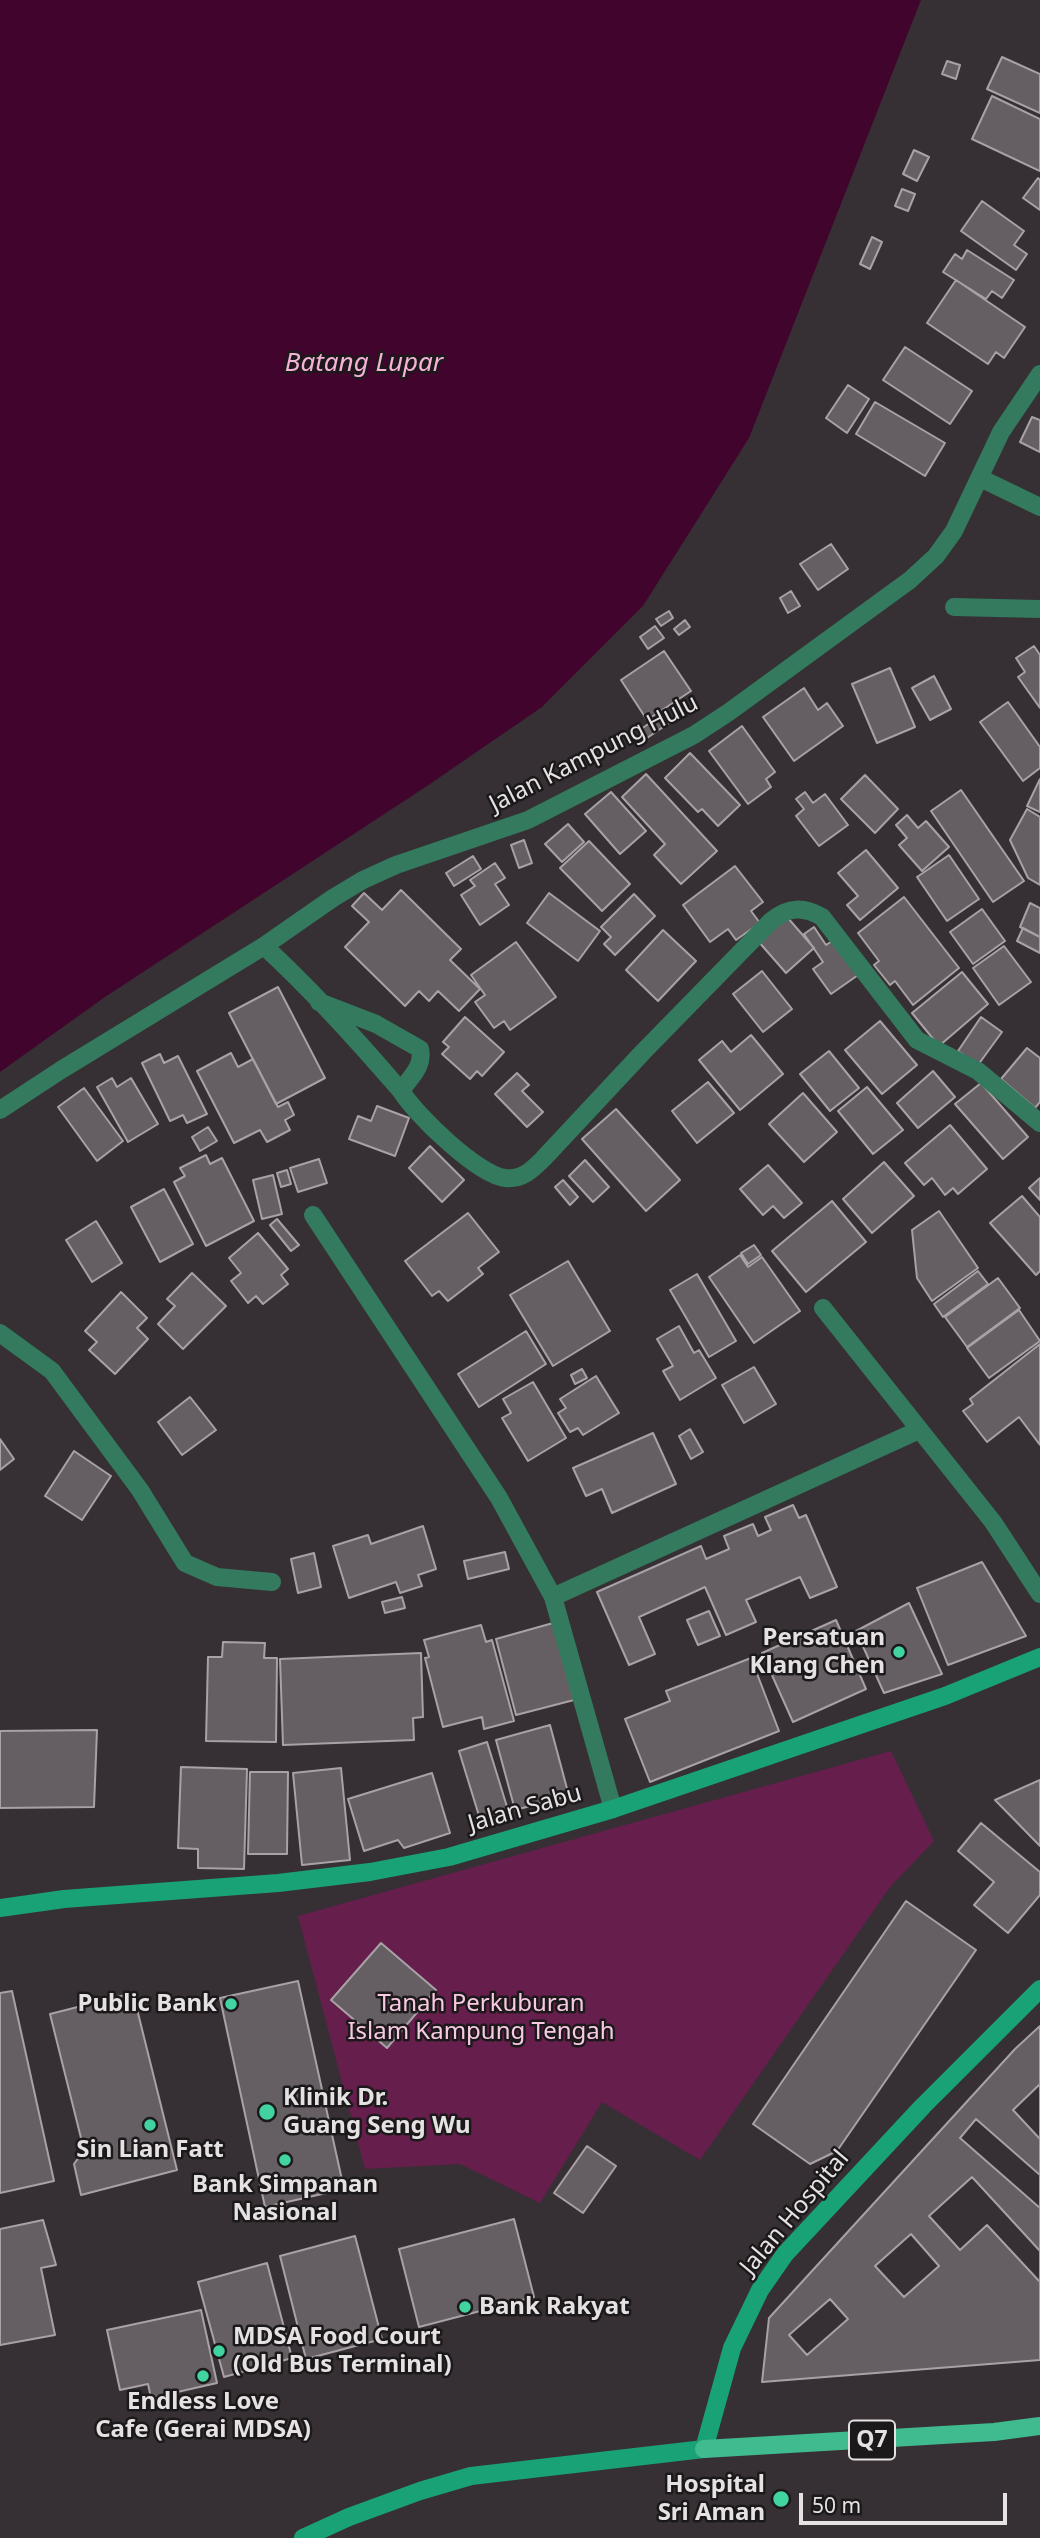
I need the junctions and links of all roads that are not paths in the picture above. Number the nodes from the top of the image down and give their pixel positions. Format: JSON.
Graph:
{"nodes":[{"id":1,"x":1040,"y":374,"type":"edge"},
{"id":2,"x":981,"y":478,"type":"junction"},
{"id":3,"x":1040,"y":507,"type":"edge"},
{"id":4,"x":954,"y":607,"type":"dead end"},
{"id":5,"x":1040,"y":609,"type":"edge"},
{"id":6,"x":264,"y":946,"type":"junction"},
{"id":7,"x":319,"y":1002,"type":"junction"},
{"id":8,"x":401,"y":1091,"type":"junction"},
{"id":9,"x":0,"y":1110,"type":"edge"},
{"id":10,"x":1040,"y":1123,"type":"edge"},
{"id":11,"x":313,"y":1215,"type":"dead end"},
{"id":12,"x":823,"y":1308,"type":"dead end"},
{"id":13,"x":0,"y":1333,"type":"edge"},
{"id":14,"x":919,"y":1430,"type":"junction"},
{"id":15,"x":272,"y":1582,"type":"dead end"},
{"id":16,"x":1040,"y":1594,"type":"edge"},
{"id":17,"x":553,"y":1597,"type":"junction"},
{"id":18,"x":1040,"y":1657,"type":"edge"},
{"id":19,"x":613,"y":1809,"type":"junction"},
{"id":20,"x":0,"y":1908,"type":"edge"},
{"id":21,"x":1040,"y":1989,"type":"edge"},
{"id":22,"x":1040,"y":2426,"type":"edge"},
{"id":23,"x":704,"y":2449,"type":"junction"},
{"id":24,"x":303,"y":2538,"type":"edge"}],
"edges":[{"from":1,"to":2,"type":"street","name":"Jalan Kampung Hulu"},
{"from":2,"to":3,"type":"street"},
{"from":2,"to":6,"type":"street","name":"Jalan Kampung Hulu"},
{"from":4,"to":5,"type":"street"},
{"from":6,"to":7,"type":"street"},
{"from":6,"to":9,"type":"street","name":"Jalan Kampung Hulu"},
{"from":7,"to":8,"type":"street"},
{"from":7,"to":8,"type":"street"},
{"from":8,"to":10,"type":"street"},
{"from":11,"to":17,"type":"street"},
{"from":12,"to":14,"type":"street"},
{"from":13,"to":15,"type":"street"},
{"from":14,"to":16,"type":"street"},
{"from":14,"to":17,"type":"street"},
{"from":17,"to":19,"type":"street"},
{"from":18,"to":19,"type":"street","name":"Jalan Sabu"},
{"from":19,"to":20,"type":"street","name":"Jalan Sabu"},
{"from":21,"to":23,"type":"street","name":"Jalan Hospital"},
{"from":22,"to":23,"type":"main road","number":"Q7"},
{"from":23,"to":24,"type":"street","number":"Q7"}]}
